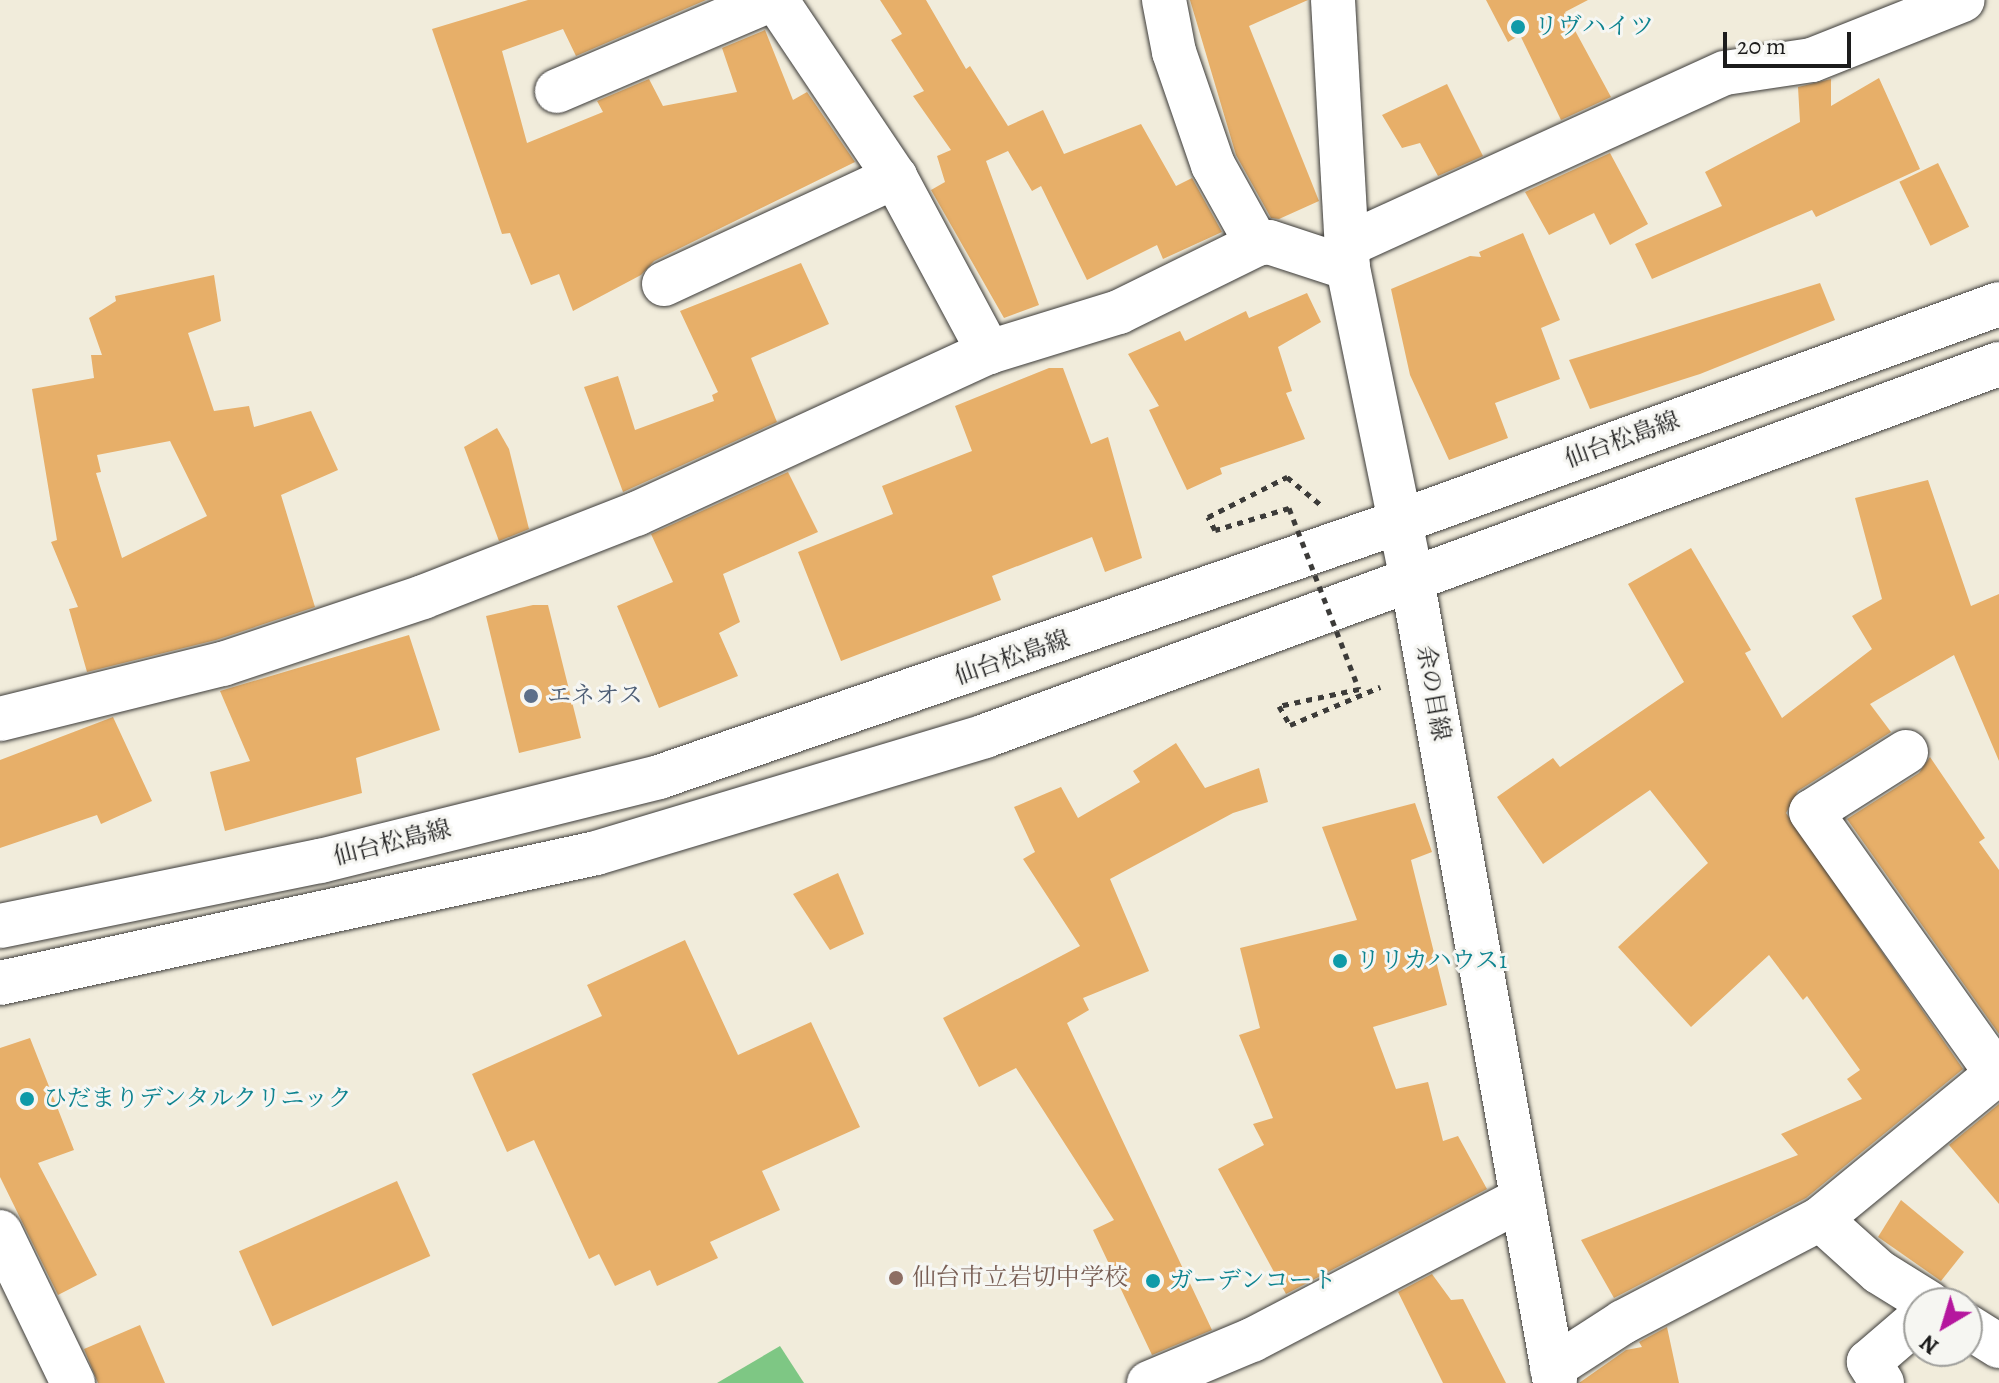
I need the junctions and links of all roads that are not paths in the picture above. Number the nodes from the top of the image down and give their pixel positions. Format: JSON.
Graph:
{"nodes":[{"id":1,"x":770,"y":0,"type":"edge"},
{"id":2,"x":776,"y":0,"type":"edge"},
{"id":3,"x":1164,"y":0,"type":"edge"},
{"id":4,"x":1333,"y":0,"type":"edge"},
{"id":5,"x":1963,"y":0,"type":"edge"},
{"id":6,"x":556,"y":89,"type":"dead end"},
{"id":7,"x":895,"y":177,"type":"junction"},
{"id":8,"x":1257,"y":244,"type":"junction"},
{"id":9,"x":1348,"y":257,"type":"junction"},
{"id":10,"x":664,"y":284,"type":"dead end"},
{"id":11,"x":1999,"y":304,"type":"edge"},
{"id":12,"x":989,"y":352,"type":"junction"},
{"id":13,"x":1999,"y":364,"type":"edge"},
{"id":14,"x":1399,"y":522,"type":"junction"},
{"id":15,"x":1412,"y":579,"type":"junction"},
{"id":16,"x":0,"y":719,"type":"edge"},
{"id":17,"x":1906,"y":752,"type":"dead end"},
{"id":18,"x":0,"y":926,"type":"edge"},
{"id":19,"x":0,"y":983,"type":"edge"},
{"id":20,"x":1998,"y":1073,"type":"edge"},
{"id":21,"x":1522,"y":1199,"type":"junction"},
{"id":22,"x":1820,"y":1219,"type":"junction"},
{"id":23,"x":0,"y":1232,"type":"edge"},
{"id":24,"x":1903,"y":1287,"type":"edge"},
{"id":25,"x":1903,"y":1333,"type":"edge"},
{"id":26,"x":1554,"y":1376,"type":"edge"},
{"id":27,"x":73,"y":1383,"type":"edge"},
{"id":28,"x":1149,"y":1383,"type":"edge"},
{"id":29,"x":1882,"y":1383,"type":"edge"}],
"edges":[{"from":1,"to":6,"type":"street"},
{"from":2,"to":7,"type":"street"},
{"from":3,"to":8,"type":"street"},
{"from":4,"to":9,"type":"street","name":"余の目線"},
{"from":5,"to":9,"type":"street"},
{"from":7,"to":10,"type":"street"},
{"from":7,"to":12,"type":"street"},
{"from":8,"to":9,"type":"street"},
{"from":8,"to":12,"type":"street"},
{"from":9,"to":14,"type":"street","name":"余の目線"},
{"from":11,"to":14,"type":"street","name":"仙台松島線"},
{"from":12,"to":16,"type":"street"},
{"from":13,"to":15,"type":"street"},
{"from":14,"to":15,"type":"street","name":"余の目線"},
{"from":14,"to":18,"type":"street","name":"仙台松島線"},
{"from":15,"to":19,"type":"street"},
{"from":15,"to":21,"type":"street","name":"余の目線"},
{"from":17,"to":20,"type":"street"},
{"from":20,"to":22,"type":"street"},
{"from":21,"to":26,"type":"street","name":"余の目線"},
{"from":21,"to":28,"type":"street"},
{"from":22,"to":24,"type":"street"},
{"from":22,"to":26,"type":"street"},
{"from":23,"to":27,"type":"street"},
{"from":25,"to":29,"type":"street"}]}
